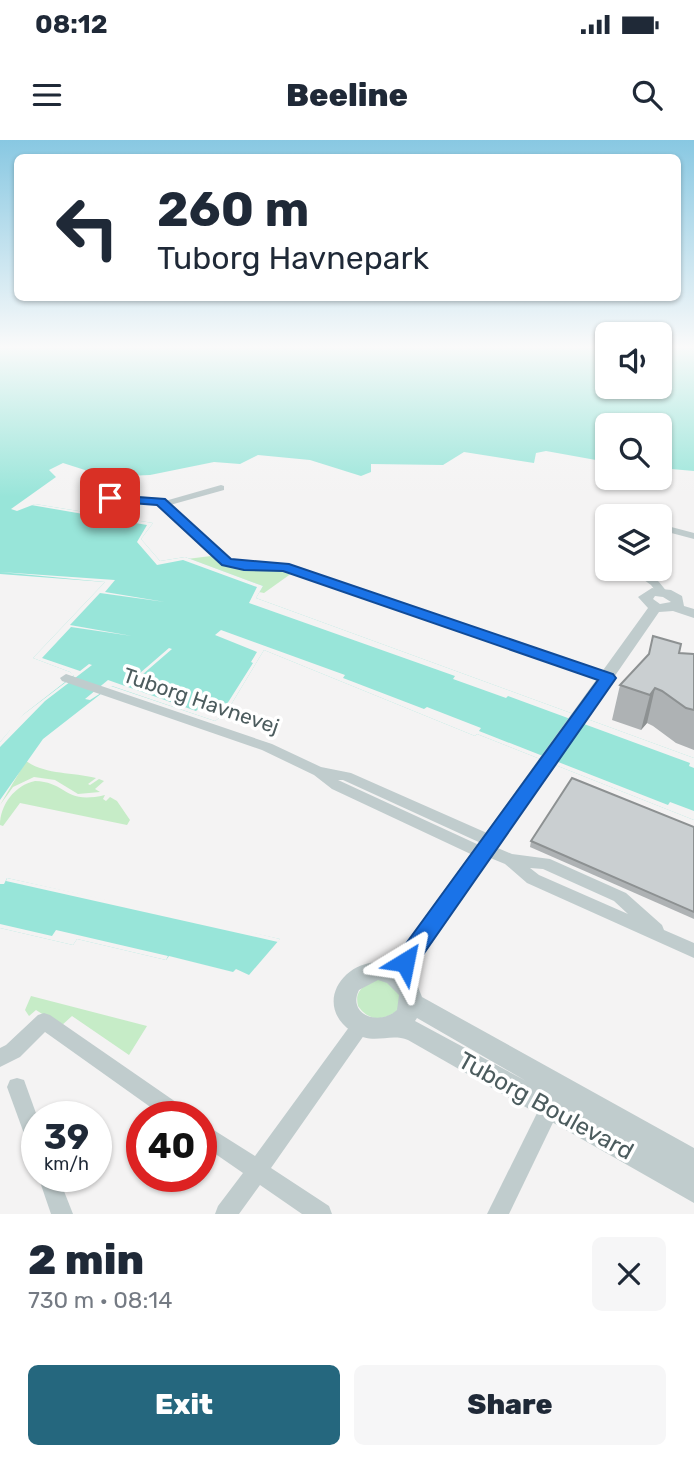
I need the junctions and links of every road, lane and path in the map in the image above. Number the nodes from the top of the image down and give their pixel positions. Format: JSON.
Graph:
{"nodes":[{"id":1,"x":221,"y":488,"type":"dead end"},
{"id":2,"x":98,"y":496,"type":"dead end"},
{"id":3,"x":165,"y":504,"type":"junction"},
{"id":4,"x":672,"y":531,"type":"edge"},
{"id":5,"x":694,"y":537,"type":"edge"},
{"id":6,"x":653,"y":581,"type":"edge"},
{"id":7,"x":659,"y":599,"type":"junction"},
{"id":8,"x":676,"y":604,"type":"junction"},
{"id":9,"x":694,"y":607,"type":"edge"},
{"id":10,"x":694,"y":614,"type":"edge"},
{"id":11,"x":66,"y":678,"type":"dead end"},
{"id":12,"x":608,"y":678,"type":"junction"},
{"id":13,"x":486,"y":848,"type":"junction"},
{"id":14,"x":510,"y":860,"type":"junction"},
{"id":15,"x":661,"y":935,"type":"junction"},
{"id":16,"x":694,"y":951,"type":"edge"},
{"id":17,"x":396,"y":975,"type":"junction"},
{"id":18,"x":412,"y":1003,"type":"junction"},
{"id":19,"x":361,"y":1025,"type":"junction"},
{"id":20,"x":397,"y":1025,"type":"junction"},
{"id":21,"x":0,"y":1058,"type":"edge"},
{"id":22,"x":17,"y":1087,"type":"dead end"},
{"id":23,"x":22,"y":1101,"type":"edge"},
{"id":24,"x":159,"y":1101,"type":"edge"},
{"id":25,"x":550,"y":1108,"type":"junction"},
{"id":26,"x":217,"y":1143,"type":"edge"},
{"id":27,"x":694,"y":1163,"type":"edge"},
{"id":28,"x":257,"y":1170,"type":"junction"},
{"id":29,"x":694,"y":1189,"type":"edge"},
{"id":30,"x":54,"y":1192,"type":"edge"},
{"id":31,"x":62,"y":1214,"type":"edge"},
{"id":32,"x":226,"y":1214,"type":"edge"},
{"id":33,"x":321,"y":1214,"type":"edge"},
{"id":34,"x":498,"y":1214,"type":"edge"}],
"edges":[{"from":1,"to":3,"type":"street"},
{"from":2,"to":3,"type":"street"},
{"from":3,"to":12,"type":"street"},
{"from":4,"to":5,"type":"street"},
{"from":6,"to":7,"type":"street"},
{"from":7,"to":8,"type":"street"},
{"from":7,"to":12,"type":"street"},
{"from":8,"to":9,"type":"street"},
{"from":8,"to":10,"type":"street"},
{"from":11,"to":13,"type":"street","name":"Tuborg Havnevej"},
{"from":12,"to":13,"type":"street"},
{"from":13,"to":14,"type":"street","name":"Tuborg Havnevej"},
{"from":13,"to":17,"type":"street"},
{"from":14,"to":15,"type":"street","name":"Tuborg Havnevej"},
{"from":14,"to":15,"type":"street","name":"Tuborg Havnevej"},
{"from":15,"to":16,"type":"street","name":"Tuborg Havnevej"},
{"from":17,"to":18,"type":"street"},
{"from":17,"to":19,"type":"street"},
{"from":18,"to":20,"type":"street"},
{"from":18,"to":27,"type":"street","name":"Tuborg Boulevard"},
{"from":19,"to":20,"type":"street"},
{"from":19,"to":28,"type":"street"},
{"from":20,"to":25,"type":"street","name":"Tuborg Boulevard"},
{"from":21,"to":24,"type":"street"},
{"from":22,"to":23,"type":"street"},
{"from":25,"to":29,"type":"street","name":"Tuborg Boulevard"},
{"from":25,"to":34,"type":"street"},
{"from":26,"to":28,"type":"street"},
{"from":28,"to":32,"type":"street"},
{"from":28,"to":33,"type":"street"},
{"from":30,"to":31,"type":"street"}]}
